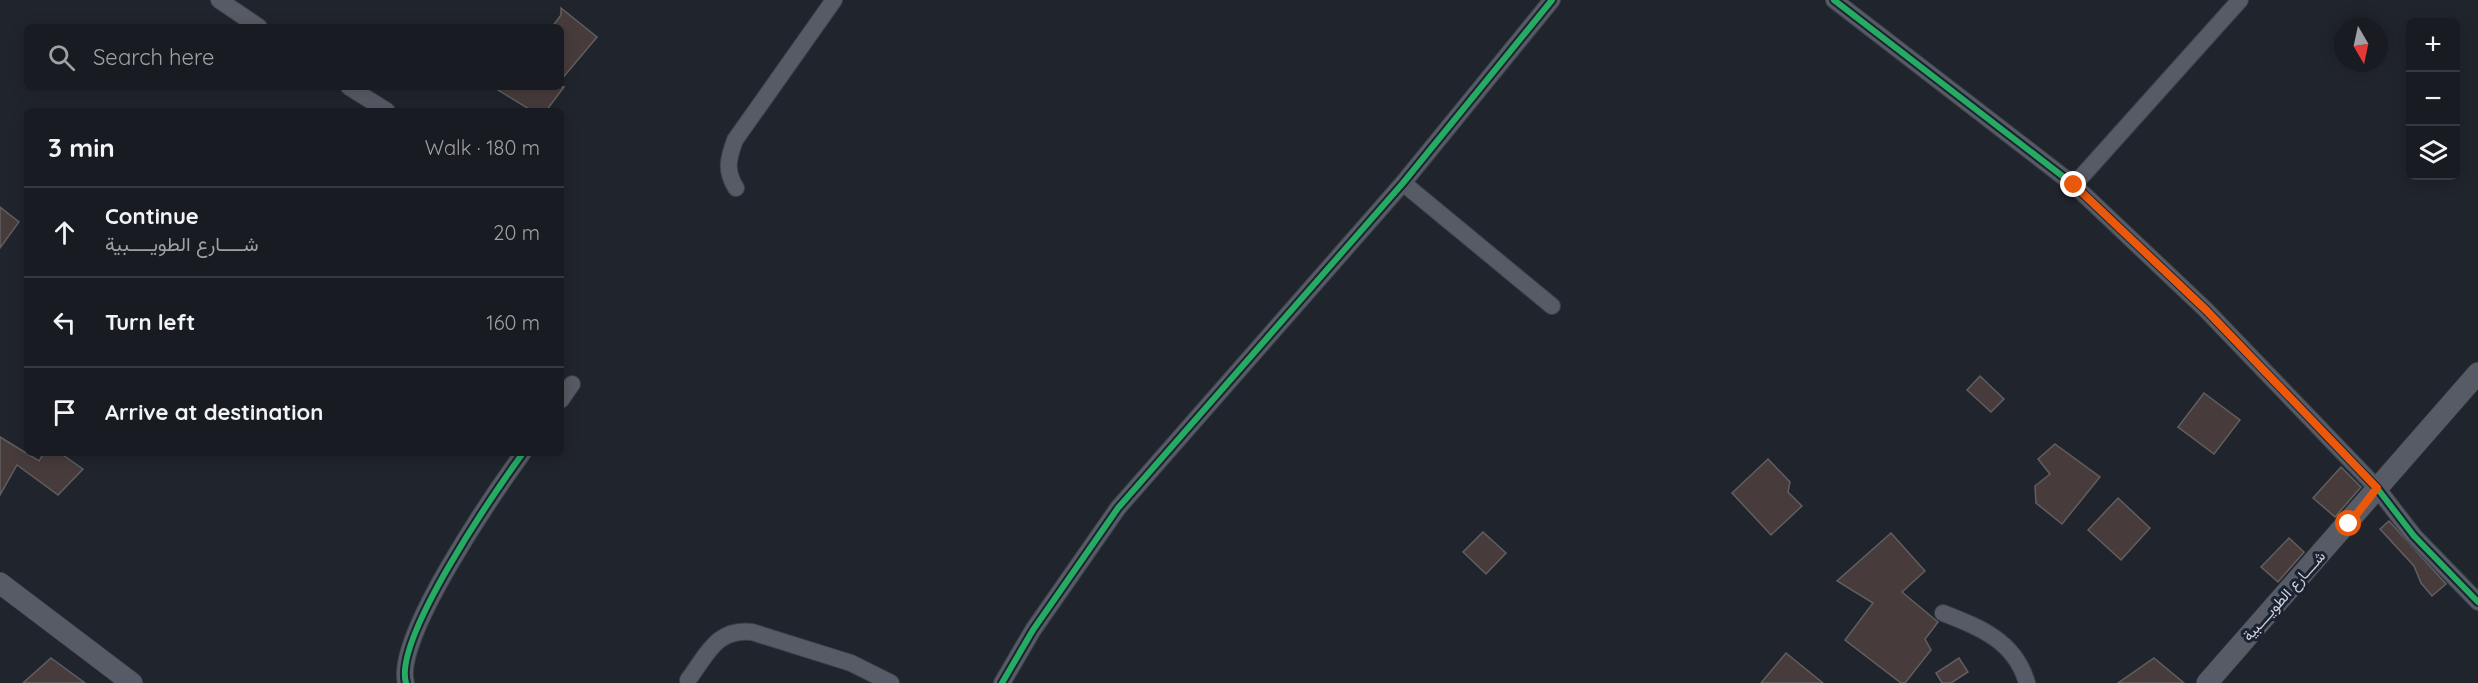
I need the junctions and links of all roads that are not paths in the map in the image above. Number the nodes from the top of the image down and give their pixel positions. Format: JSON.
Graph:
{"nodes":[{"id":1,"x":219,"y":0,"type":"edge"},
{"id":2,"x":834,"y":0,"type":"edge"},
{"id":3,"x":1551,"y":0,"type":"edge"},
{"id":4,"x":1834,"y":0,"type":"edge"},
{"id":5,"x":2240,"y":0,"type":"edge"},
{"id":6,"x":255,"y":24,"type":"edge"},
{"id":7,"x":354,"y":90,"type":"edge"},
{"id":8,"x":382,"y":108,"type":"edge"},
{"id":9,"x":1403,"y":183,"type":"junction"},
{"id":10,"x":2074,"y":185,"type":"junction"},
{"id":11,"x":736,"y":188,"type":"dead end"},
{"id":12,"x":1552,"y":306,"type":"dead end"},
{"id":13,"x":2478,"y":373,"type":"edge"},
{"id":14,"x":572,"y":384,"type":"dead end"},
{"id":15,"x":564,"y":396,"type":"edge"},
{"id":16,"x":521,"y":456,"type":"edge"},
{"id":17,"x":2377,"y":488,"type":"junction"},
{"id":18,"x":0,"y":583,"type":"edge"},
{"id":19,"x":2478,"y":602,"type":"edge"},
{"id":20,"x":1943,"y":613,"type":"dead end"},
{"id":21,"x":688,"y":681,"type":"dead end"},
{"id":22,"x":132,"y":683,"type":"edge"},
{"id":23,"x":406,"y":683,"type":"edge"},
{"id":24,"x":891,"y":683,"type":"edge"},
{"id":25,"x":1002,"y":683,"type":"edge"},
{"id":26,"x":2027,"y":683,"type":"edge"},
{"id":27,"x":2206,"y":683,"type":"edge"}],
"edges":[{"from":1,"to":6,"type":"street"},
{"from":2,"to":11,"type":"street"},
{"from":3,"to":9,"type":"street"},
{"from":4,"to":10,"type":"street"},
{"from":5,"to":10,"type":"street"},
{"from":7,"to":8,"type":"street"},
{"from":9,"to":12,"type":"street"},
{"from":9,"to":25,"type":"street"},
{"from":10,"to":17,"type":"street"},
{"from":13,"to":17,"type":"street","name":"شــــارع الطويــــبية"},
{"from":14,"to":15,"type":"street"},
{"from":16,"to":23,"type":"street"},
{"from":17,"to":19,"type":"street"},
{"from":17,"to":27,"type":"street","name":"شــــارع الطويــــبية"},
{"from":18,"to":22,"type":"street"},
{"from":20,"to":26,"type":"street"},
{"from":21,"to":24,"type":"street"}]}
